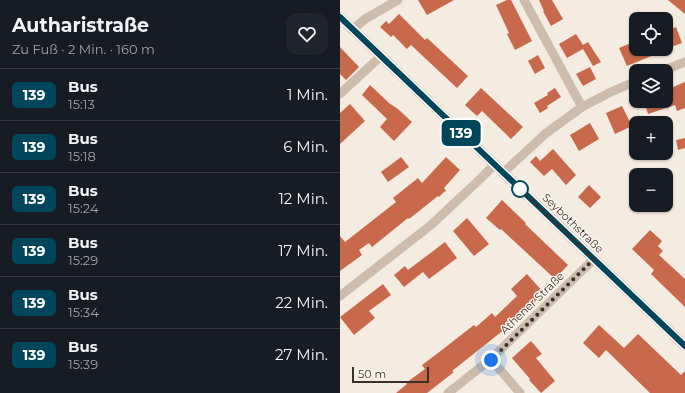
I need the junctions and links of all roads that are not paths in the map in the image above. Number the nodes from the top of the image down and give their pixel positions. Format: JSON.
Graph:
{"nodes":[{"id":1,"x":398,"y":0,"type":"edge"},
{"id":2,"x":524,"y":0,"type":"edge"},
{"id":3,"x":340,"y":17,"type":"edge"},
{"id":4,"x":352,"y":30,"type":"junction"},
{"id":5,"x":380,"y":57,"type":"junction"},
{"id":6,"x":685,"y":62,"type":"edge"},
{"id":7,"x":673,"y":67,"type":"edge"},
{"id":8,"x":629,"y":84,"type":"edge"},
{"id":9,"x":340,"y":94,"type":"edge"},
{"id":10,"x":582,"y":107,"type":"junction"},
{"id":11,"x":494,"y":165,"type":"junction"},
{"id":12,"x":503,"y":173,"type":"junction"},
{"id":13,"x":594,"y":259,"type":"junction"},
{"id":14,"x":340,"y":296,"type":"edge"},
{"id":15,"x":685,"y":346,"type":"edge"},
{"id":16,"x":491,"y":360,"type":"junction"},
{"id":17,"x":448,"y":393,"type":"edge"},
{"id":18,"x":520,"y":393,"type":"edge"}],
"edges":[{"from":1,"to":4,"type":"street"},
{"from":2,"to":10,"type":"street"},
{"from":3,"to":4,"type":"street","name":"Seybothstraße"},
{"from":4,"to":5,"type":"street","name":"Seybothstraße"},
{"from":5,"to":9,"type":"street"},
{"from":5,"to":11,"type":"street","name":"Seybothstraße"},
{"from":6,"to":7,"type":"street"},
{"from":8,"to":10,"type":"street"},
{"from":10,"to":12,"type":"street"},
{"from":11,"to":12,"type":"street","name":"Seybothstraße"},
{"from":11,"to":14,"type":"street"},
{"from":12,"to":13,"type":"street","name":"Seybothstraße"},
{"from":13,"to":15,"type":"street","name":"Seybothstraße"},
{"from":13,"to":16,"type":"street","name":"Athener Straße"},
{"from":16,"to":17,"type":"street","name":"Athener Straße"},
{"from":16,"to":18,"type":"street"}]}
